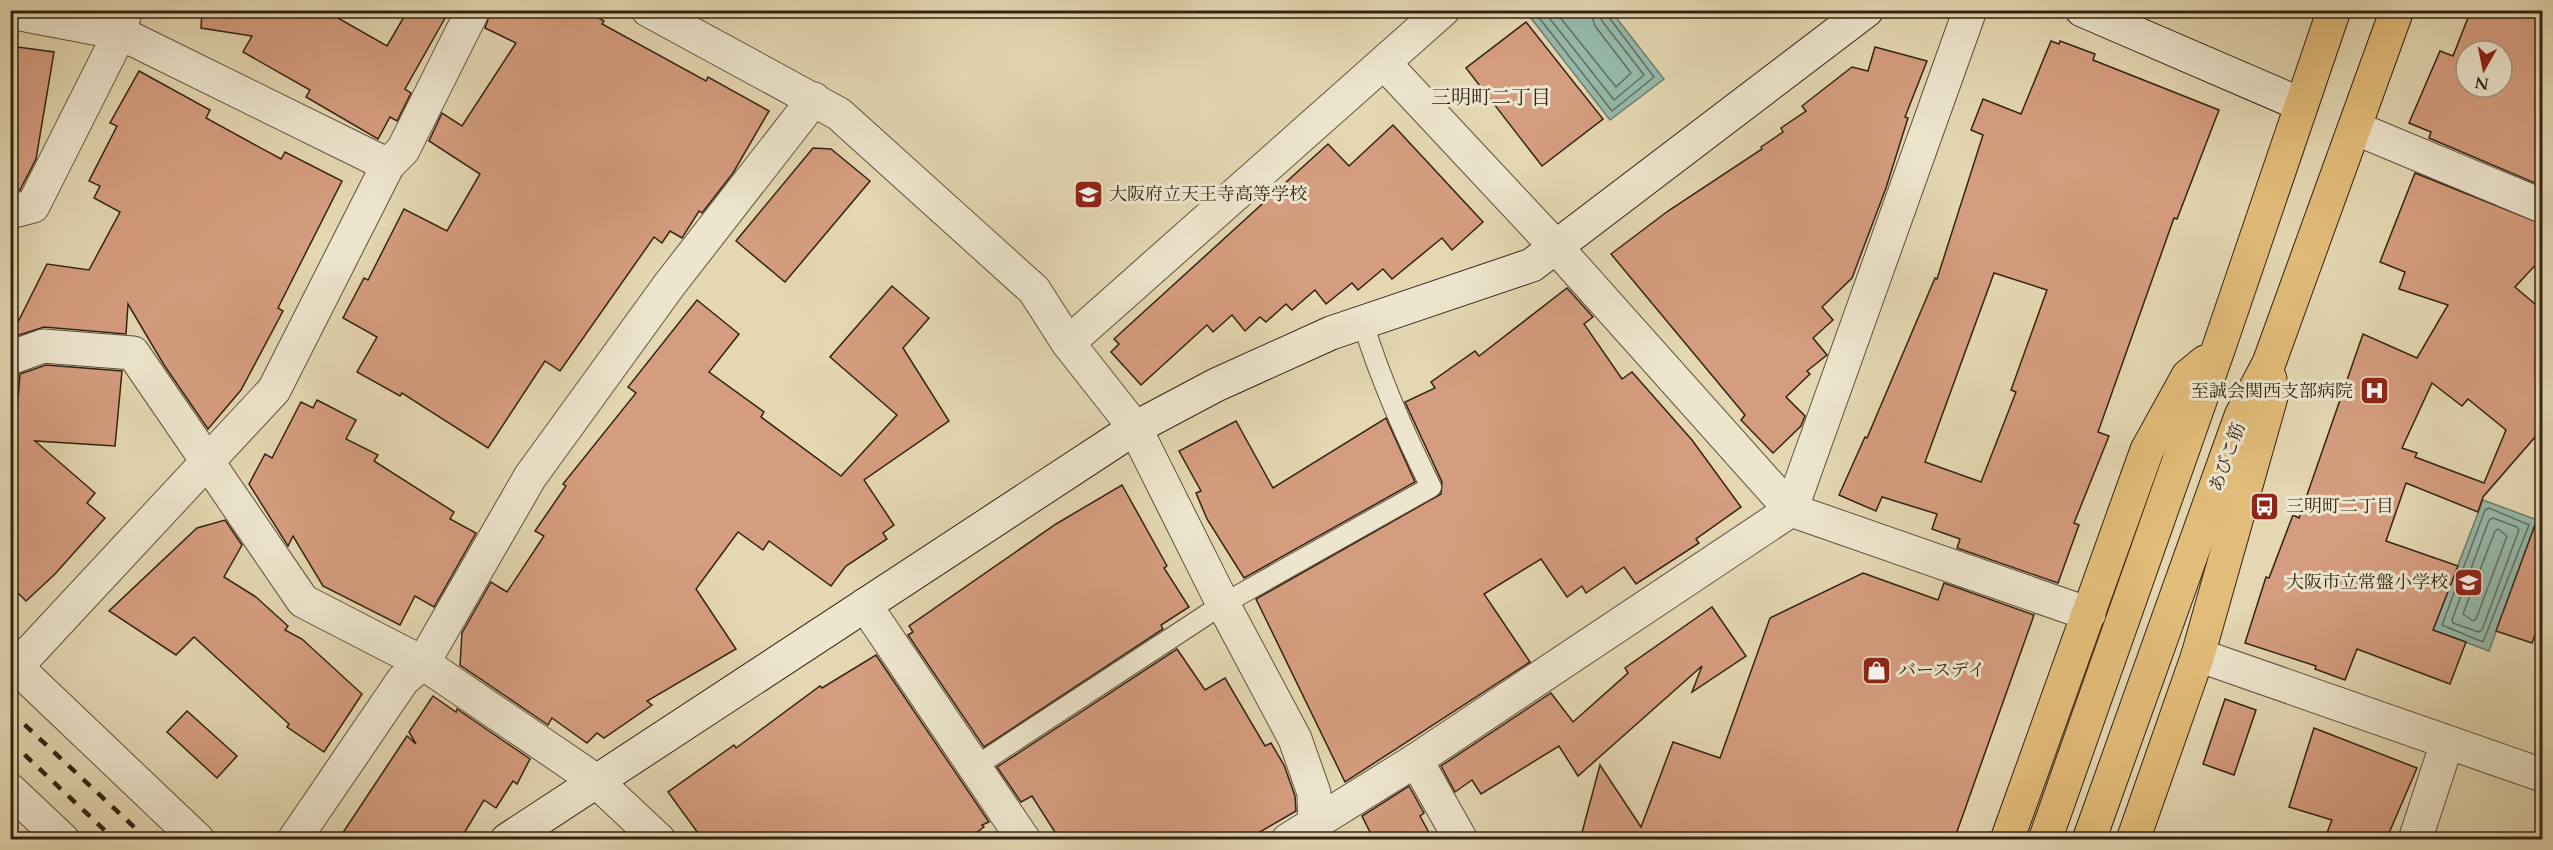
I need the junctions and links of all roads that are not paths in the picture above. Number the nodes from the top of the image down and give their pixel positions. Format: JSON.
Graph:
{"nodes":[{"id":1,"x":473,"y":10,"type":"edge"},
{"id":2,"x":648,"y":10,"type":"edge"},
{"id":3,"x":1443,"y":10,"type":"edge"},
{"id":4,"x":1867,"y":10,"type":"edge"},
{"id":5,"x":1970,"y":10,"type":"edge"},
{"id":6,"x":2082,"y":10,"type":"edge"},
{"id":7,"x":2334,"y":10,"type":"edge"},
{"id":8,"x":2397,"y":10,"type":"edge"},
{"id":9,"x":10,"y":12,"type":"edge"},
{"id":10,"x":123,"y":22,"type":"edge"},
{"id":11,"x":1385,"y":64,"type":"junction"},
{"id":12,"x":814,"y":99,"type":"junction"},
{"id":13,"x":2300,"y":104,"type":"junction"},
{"id":14,"x":2355,"y":128,"type":"junction"},
{"id":15,"x":388,"y":165,"type":"junction"},
{"id":16,"x":2542,"y":206,"type":"edge"},
{"id":17,"x":10,"y":212,"type":"edge"},
{"id":18,"x":1556,"y":247,"type":"junction"},
{"id":19,"x":1363,"y":323,"type":"junction"},
{"id":20,"x":1068,"y":343,"type":"junction"},
{"id":21,"x":2218,"y":350,"type":"junction"},
{"id":22,"x":10,"y":358,"type":"edge"},
{"id":23,"x":2269,"y":363,"type":"junction"},
{"id":24,"x":1135,"y":428,"type":"junction"},
{"id":25,"x":206,"y":462,"type":"junction"},
{"id":26,"x":1791,"y":510,"type":"junction"},
{"id":27,"x":1223,"y":604,"type":"junction"},
{"id":28,"x":865,"y":605,"type":"junction"},
{"id":29,"x":2089,"y":614,"type":"junction"},
{"id":30,"x":2198,"y":655,"type":"junction"},
{"id":31,"x":423,"y":663,"type":"junction"},
{"id":32,"x":14,"y":664,"type":"edge"},
{"id":33,"x":2446,"y":743,"type":"junction"},
{"id":34,"x":1416,"y":760,"type":"junction"},
{"id":35,"x":976,"y":766,"type":"junction"},
{"id":36,"x":2542,"y":775,"type":"edge"},
{"id":37,"x":595,"y":780,"type":"junction"},
{"id":38,"x":10,"y":790,"type":"edge"},
{"id":39,"x":1316,"y":830,"type":"edge"},
{"id":40,"x":63,"y":840,"type":"edge"},
{"id":41,"x":198,"y":840,"type":"edge"},
{"id":42,"x":294,"y":840,"type":"edge"},
{"id":43,"x":507,"y":840,"type":"edge"},
{"id":44,"x":659,"y":840,"type":"edge"},
{"id":45,"x":1024,"y":840,"type":"edge"},
{"id":46,"x":1288,"y":840,"type":"edge"},
{"id":47,"x":1461,"y":840,"type":"edge"},
{"id":48,"x":2007,"y":840,"type":"edge"},
{"id":49,"x":2045,"y":840,"type":"edge"},
{"id":50,"x":2089,"y":840,"type":"edge"},
{"id":51,"x":2133,"y":840,"type":"edge"},
{"id":52,"x":2415,"y":840,"type":"edge"}],
"edges":[{"from":1,"to":15,"type":"street"},
{"from":2,"to":12,"type":"street"},
{"from":3,"to":11,"type":"street"},
{"from":4,"to":18,"type":"street"},
{"from":5,"to":26,"type":"street"},
{"from":6,"to":13,"type":"street"},
{"from":7,"to":13,"type":"main road"},
{"from":8,"to":14,"type":"main road","name":"あびこ筋"},
{"from":9,"to":10,"type":"street"},
{"from":10,"to":15,"type":"street"},
{"from":10,"to":17,"type":"street"},
{"from":11,"to":18,"type":"street"},
{"from":11,"to":20,"type":"street"},
{"from":12,"to":20,"type":"street"},
{"from":12,"to":31,"type":"street"},
{"from":13,"to":21,"type":"main road"},
{"from":14,"to":16,"type":"street"},
{"from":14,"to":23,"type":"main road","name":"あびこ筋"},
{"from":15,"to":25,"type":"street"},
{"from":18,"to":19,"type":"street"},
{"from":18,"to":26,"type":"street"},
{"from":19,"to":24,"type":"street"},
{"from":19,"to":27,"type":"lane"},
{"from":20,"to":24,"type":"street"},
{"from":21,"to":29,"type":"main road"},
{"from":21,"to":49,"type":"main road"},
{"from":22,"to":25,"type":"street"},
{"from":23,"to":30,"type":"main road"},
{"from":23,"to":50,"type":"main road","name":"あびこ筋"},
{"from":24,"to":27,"type":"street"},
{"from":24,"to":28,"type":"street"},
{"from":25,"to":31,"type":"street"},
{"from":25,"to":32,"type":"street"},
{"from":26,"to":29,"type":"street"},
{"from":26,"to":34,"type":"street"},
{"from":27,"to":35,"type":"lane"},
{"from":27,"to":39,"type":"street"},
{"from":28,"to":35,"type":"street"},
{"from":28,"to":37,"type":"street"},
{"from":29,"to":48,"type":"main road"},
{"from":30,"to":33,"type":"street"},
{"from":30,"to":51,"type":"main road"},
{"from":31,"to":37,"type":"street"},
{"from":31,"to":42,"type":"street"},
{"from":32,"to":41,"type":"street"},
{"from":33,"to":36,"type":"street"},
{"from":33,"to":52,"type":"street"},
{"from":34,"to":39,"type":"street"},
{"from":34,"to":47,"type":"street"},
{"from":35,"to":45,"type":"street"},
{"from":37,"to":43,"type":"street"},
{"from":37,"to":44,"type":"street"},
{"from":38,"to":40,"type":"street"},
{"from":39,"to":46,"type":"street"}]}
